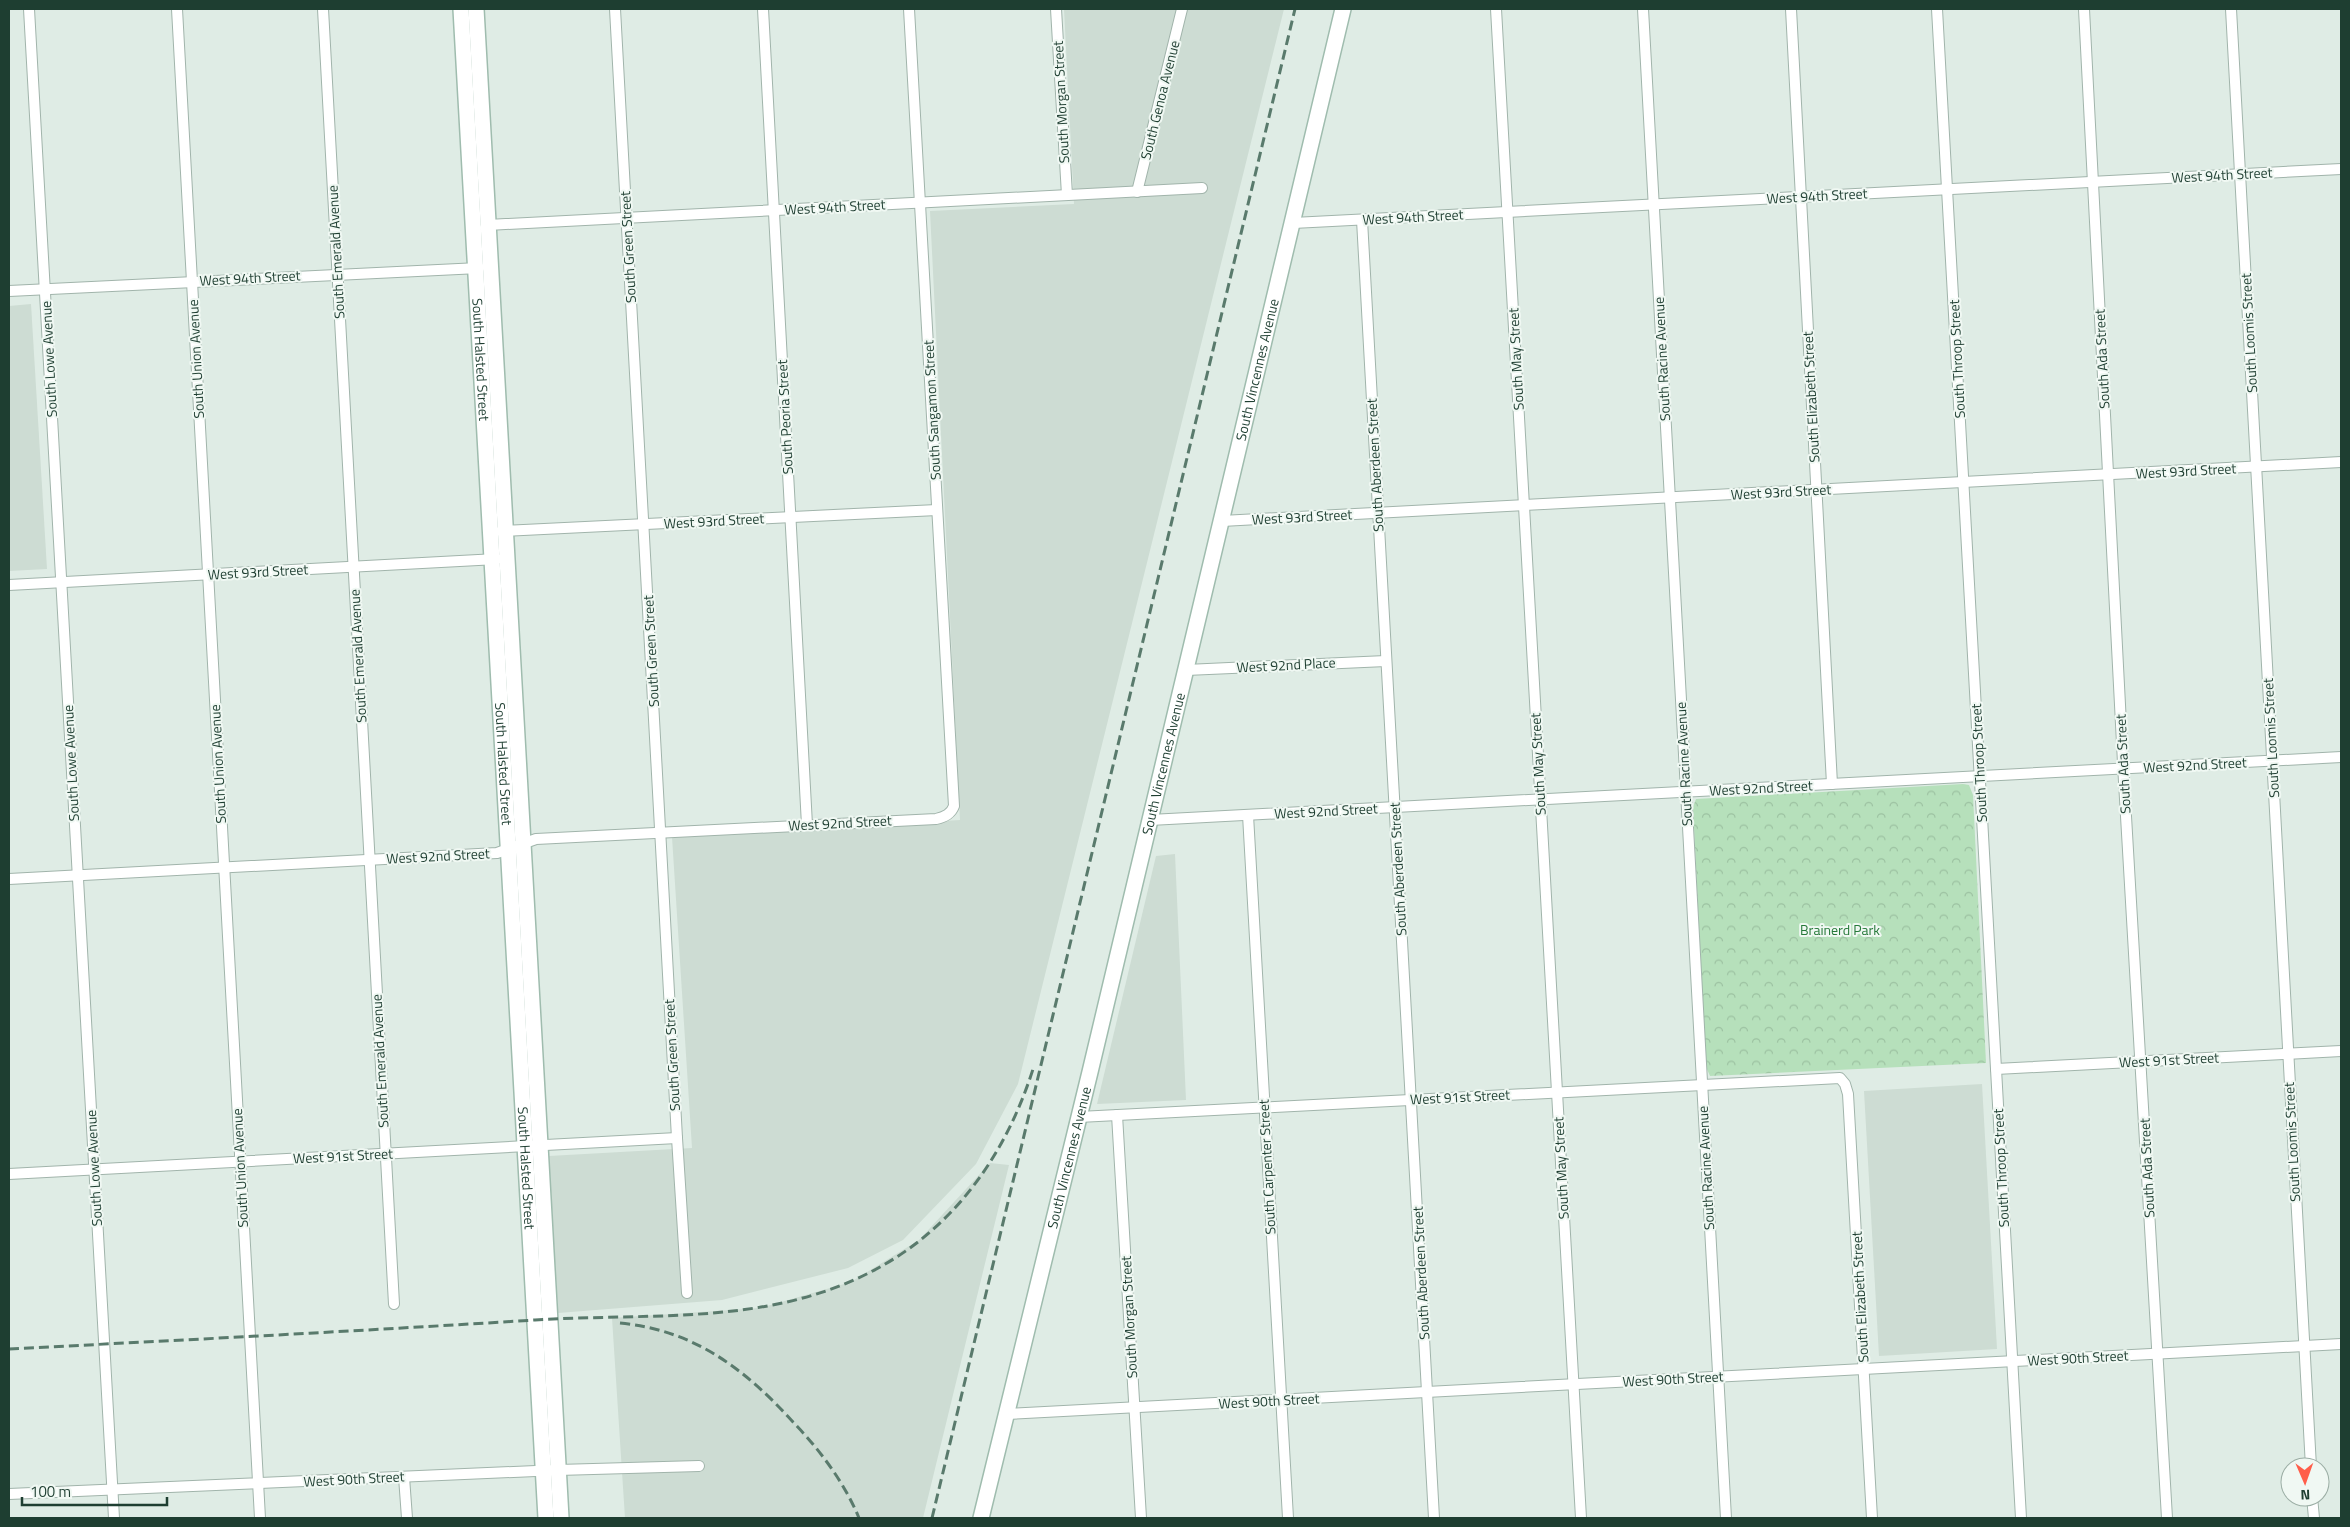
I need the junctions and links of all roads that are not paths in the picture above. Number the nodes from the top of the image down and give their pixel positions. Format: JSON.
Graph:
{"nodes":[{"id":1,"x":29,"y":9,"type":"edge"},
{"id":2,"x":177,"y":9,"type":"edge"},
{"id":3,"x":323,"y":9,"type":"edge"},
{"id":4,"x":461,"y":9,"type":"edge"},
{"id":5,"x":476,"y":9,"type":"edge"},
{"id":6,"x":615,"y":9,"type":"edge"},
{"id":7,"x":763,"y":9,"type":"edge"},
{"id":8,"x":909,"y":9,"type":"edge"},
{"id":9,"x":1056,"y":9,"type":"edge"},
{"id":10,"x":1182,"y":9,"type":"edge"},
{"id":11,"x":1343,"y":9,"type":"edge"},
{"id":12,"x":1496,"y":9,"type":"edge"},
{"id":13,"x":1643,"y":9,"type":"edge"},
{"id":14,"x":1791,"y":9,"type":"edge"},
{"id":15,"x":1937,"y":9,"type":"edge"},
{"id":16,"x":2084,"y":9,"type":"edge"},
{"id":17,"x":2231,"y":9,"type":"edge"},
{"id":18,"x":2341,"y":169,"type":"edge"},
{"id":19,"x":2240,"y":174,"type":"junction"},
{"id":20,"x":2093,"y":182,"type":"junction"},
{"id":21,"x":1202,"y":188,"type":"dead end"},
{"id":22,"x":1947,"y":189,"type":"junction"},
{"id":23,"x":1137,"y":192,"type":"junction"},
{"id":24,"x":1067,"y":195,"type":"junction"},
{"id":25,"x":1801,"y":197,"type":"junction"},
{"id":26,"x":920,"y":203,"type":"junction"},
{"id":27,"x":1653,"y":205,"type":"junction"},
{"id":28,"x":774,"y":210,"type":"junction"},
{"id":29,"x":1508,"y":212,"type":"junction"},
{"id":30,"x":627,"y":218,"type":"junction"},
{"id":31,"x":1362,"y":220,"type":"junction"},
{"id":32,"x":1293,"y":223,"type":"junction"},
{"id":33,"x":488,"y":225,"type":"junction"},
{"id":34,"x":474,"y":237,"type":"junction"},
{"id":35,"x":475,"y":266,"type":"junction"},
{"id":36,"x":491,"y":271,"type":"junction"},
{"id":37,"x":337,"y":274,"type":"junction"},
{"id":38,"x":192,"y":281,"type":"junction"},
{"id":39,"x":45,"y":289,"type":"junction"},
{"id":40,"x":9,"y":291,"type":"edge"},
{"id":41,"x":2341,"y":462,"type":"edge"},
{"id":42,"x":2256,"y":467,"type":"junction"},
{"id":43,"x":2108,"y":475,"type":"junction"},
{"id":44,"x":1963,"y":482,"type":"junction"},
{"id":45,"x":1816,"y":490,"type":"junction"},
{"id":46,"x":1670,"y":498,"type":"junction"},
{"id":47,"x":1524,"y":506,"type":"junction"},
{"id":48,"x":937,"y":510,"type":"junction"},
{"id":49,"x":1378,"y":513,"type":"junction"},
{"id":50,"x":790,"y":517,"type":"junction"},
{"id":51,"x":1222,"y":521,"type":"junction"},
{"id":52,"x":644,"y":524,"type":"junction"},
{"id":53,"x":506,"y":531,"type":"junction"},
{"id":54,"x":490,"y":532,"type":"junction"},
{"id":55,"x":508,"y":558,"type":"junction"},
{"id":56,"x":492,"y":559,"type":"junction"},
{"id":57,"x":353,"y":567,"type":"junction"},
{"id":58,"x":208,"y":574,"type":"junction"},
{"id":59,"x":61,"y":582,"type":"junction"},
{"id":60,"x":9,"y":585,"type":"edge"},
{"id":61,"x":1386,"y":661,"type":"junction"},
{"id":62,"x":1186,"y":670,"type":"junction"},
{"id":63,"x":2341,"y":757,"type":"edge"},
{"id":64,"x":2272,"y":760,"type":"junction"},
{"id":65,"x":2123,"y":769,"type":"junction"},
{"id":66,"x":1980,"y":776,"type":"junction"},
{"id":67,"x":1832,"y":784,"type":"junction"},
{"id":68,"x":1686,"y":792,"type":"junction"},
{"id":69,"x":1540,"y":800,"type":"junction"},
{"id":70,"x":1394,"y":808,"type":"junction"},
{"id":71,"x":952,"y":810,"type":"joint"},
{"id":72,"x":1248,"y":815,"type":"junction"},
{"id":73,"x":1150,"y":820,"type":"junction"},
{"id":74,"x":807,"y":825,"type":"junction"},
{"id":75,"x":660,"y":831,"type":"junction"},
{"id":76,"x":524,"y":844,"type":"junction"},
{"id":77,"x":508,"y":849,"type":"junction"},
{"id":78,"x":369,"y":860,"type":"junction"},
{"id":79,"x":224,"y":868,"type":"junction"},
{"id":80,"x":78,"y":876,"type":"junction"},
{"id":81,"x":9,"y":879,"type":"edge"},
{"id":82,"x":2341,"y":1051,"type":"edge"},
{"id":83,"x":2287,"y":1054,"type":"junction"},
{"id":84,"x":2141,"y":1061,"type":"junction"},
{"id":85,"x":1996,"y":1069,"type":"junction"},
{"id":86,"x":1840,"y":1078,"type":"joint"},
{"id":87,"x":1702,"y":1084,"type":"junction"},
{"id":88,"x":1557,"y":1092,"type":"junction"},
{"id":89,"x":1411,"y":1100,"type":"junction"},
{"id":90,"x":1264,"y":1108,"type":"junction"},
{"id":91,"x":1117,"y":1115,"type":"junction"},
{"id":92,"x":1079,"y":1117,"type":"junction"},
{"id":93,"x":676,"y":1138,"type":"junction"},
{"id":94,"x":532,"y":1146,"type":"junction"},
{"id":95,"x":385,"y":1154,"type":"junction"},
{"id":96,"x":240,"y":1161,"type":"junction"},
{"id":97,"x":94,"y":1169,"type":"junction"},
{"id":98,"x":9,"y":1174,"type":"edge"},
{"id":99,"x":687,"y":1293,"type":"dead end"},
{"id":100,"x":394,"y":1304,"type":"dead end"},
{"id":101,"x":2341,"y":1344,"type":"edge"},
{"id":102,"x":2304,"y":1346,"type":"junction"},
{"id":103,"x":2158,"y":1354,"type":"junction"},
{"id":104,"x":2012,"y":1362,"type":"junction"},
{"id":105,"x":1864,"y":1369,"type":"junction"},
{"id":106,"x":1718,"y":1377,"type":"junction"},
{"id":107,"x":1573,"y":1385,"type":"junction"},
{"id":108,"x":1427,"y":1392,"type":"junction"},
{"id":109,"x":1281,"y":1400,"type":"junction"},
{"id":110,"x":1134,"y":1408,"type":"junction"},
{"id":111,"x":1006,"y":1414,"type":"junction"},
{"id":112,"x":2310,"y":1457,"type":"edge"},
{"id":113,"x":699,"y":1466,"type":"dead end"},
{"id":114,"x":551,"y":1470,"type":"junction"},
{"id":115,"x":404,"y":1476,"type":"junction"},
{"id":116,"x":258,"y":1483,"type":"junction"},
{"id":117,"x":112,"y":1490,"type":"junction"},
{"id":118,"x":9,"y":1494,"type":"edge"},
{"id":119,"x":114,"y":1518,"type":"edge"},
{"id":120,"x":260,"y":1518,"type":"edge"},
{"id":121,"x":407,"y":1518,"type":"edge"},
{"id":122,"x":546,"y":1518,"type":"edge"},
{"id":123,"x":561,"y":1518,"type":"edge"},
{"id":124,"x":981,"y":1518,"type":"edge"},
{"id":125,"x":1141,"y":1518,"type":"edge"},
{"id":126,"x":1288,"y":1518,"type":"edge"},
{"id":127,"x":1434,"y":1518,"type":"edge"},
{"id":128,"x":1581,"y":1518,"type":"edge"},
{"id":129,"x":1726,"y":1518,"type":"edge"},
{"id":130,"x":1872,"y":1518,"type":"edge"},
{"id":131,"x":2021,"y":1518,"type":"edge"},
{"id":132,"x":2167,"y":1518,"type":"edge"}],
"edges":[{"from":1,"to":39,"type":"street","name":"South Lowe Avenue"},
{"from":2,"to":38,"type":"street","name":"South Union Avenue"},
{"from":3,"to":37,"type":"street","name":"South Emerald Avenue"},
{"from":4,"to":34,"type":"main road","name":"South Halsted Street"},
{"from":5,"to":33,"type":"main road","name":"South Halsted Street"},
{"from":6,"to":30,"type":"street","name":"South Green Street"},
{"from":7,"to":28,"type":"street","name":"South Peoria Street"},
{"from":8,"to":26,"type":"street","name":"South Sangamon Street"},
{"from":9,"to":24,"type":"street","name":"South Morgan Street"},
{"from":10,"to":23,"type":"street","name":"South Genoa Avenue"},
{"from":11,"to":32,"type":"main road","name":"South Vincennes Avenue"},
{"from":12,"to":29,"type":"street","name":"South May Street"},
{"from":13,"to":27,"type":"street","name":"South Racine Avenue"},
{"from":14,"to":25,"type":"street","name":"South Elizabeth Street"},
{"from":15,"to":22,"type":"street","name":"South Throop Street"},
{"from":16,"to":20,"type":"street","name":"South Ada Street"},
{"from":17,"to":19,"type":"street","name":"South Loomis Street"},
{"from":18,"to":19,"type":"street","name":"West 94th Street"},
{"from":19,"to":20,"type":"street","name":"West 94th Street"},
{"from":19,"to":42,"type":"street","name":"South Loomis Street"},
{"from":20,"to":22,"type":"street","name":"West 94th Street"},
{"from":20,"to":43,"type":"street","name":"South Ada Street"},
{"from":21,"to":23,"type":"street","name":"West 94th Street"},
{"from":22,"to":25,"type":"street","name":"West 94th Street"},
{"from":22,"to":44,"type":"street","name":"South Throop Street"},
{"from":23,"to":24,"type":"street","name":"West 94th Street"},
{"from":24,"to":26,"type":"street","name":"West 94th Street"},
{"from":25,"to":27,"type":"street","name":"West 94th Street"},
{"from":25,"to":45,"type":"street","name":"South Elizabeth Street"},
{"from":26,"to":28,"type":"street","name":"West 94th Street"},
{"from":26,"to":48,"type":"street","name":"South Sangamon Street"},
{"from":27,"to":29,"type":"street","name":"West 94th Street"},
{"from":27,"to":46,"type":"street","name":"South Racine Avenue"},
{"from":28,"to":30,"type":"street","name":"West 94th Street"},
{"from":28,"to":50,"type":"street","name":"South Peoria Street"},
{"from":29,"to":31,"type":"street","name":"West 94th Street"},
{"from":29,"to":47,"type":"street","name":"South May Street"},
{"from":30,"to":33,"type":"street","name":"West 94th Street"},
{"from":30,"to":52,"type":"street","name":"South Green Street"},
{"from":31,"to":32,"type":"street","name":"West 94th Street"},
{"from":31,"to":49,"type":"street","name":"South Aberdeen Street"},
{"from":32,"to":51,"type":"main road","name":"South Vincennes Avenue"},
{"from":33,"to":34,"type":"street"},
{"from":33,"to":36,"type":"main road","name":"South Halsted Street"},
{"from":34,"to":35,"type":"main road","name":"South Halsted Street"},
{"from":35,"to":36,"type":"street","name":"West 94th Street"},
{"from":35,"to":37,"type":"street","name":"West 94th Street"},
{"from":35,"to":54,"type":"main road","name":"South Halsted Street"},
{"from":36,"to":53,"type":"main road","name":"South Halsted Street"},
{"from":37,"to":38,"type":"street","name":"West 94th Street"},
{"from":37,"to":57,"type":"street","name":"South Emerald Avenue"},
{"from":38,"to":39,"type":"street","name":"West 94th Street"},
{"from":38,"to":58,"type":"street","name":"South Union Avenue"},
{"from":39,"to":40,"type":"street","name":"West 94th Street"},
{"from":39,"to":59,"type":"street","name":"South Lowe Avenue"},
{"from":41,"to":42,"type":"street","name":"West 93rd Street"},
{"from":42,"to":43,"type":"street","name":"West 93rd Street"},
{"from":42,"to":64,"type":"street","name":"South Loomis Street"},
{"from":43,"to":44,"type":"street","name":"West 93rd Street"},
{"from":43,"to":65,"type":"street","name":"South Ada Street"},
{"from":44,"to":45,"type":"street","name":"West 93rd Street"},
{"from":44,"to":66,"type":"street","name":"South Throop Street"},
{"from":45,"to":46,"type":"street","name":"West 93rd Street"},
{"from":45,"to":67,"type":"street","name":"South Elizabeth Street"},
{"from":46,"to":47,"type":"street","name":"West 93rd Street"},
{"from":46,"to":68,"type":"street","name":"South Racine Avenue"},
{"from":47,"to":49,"type":"street","name":"West 93rd Street"},
{"from":47,"to":69,"type":"street","name":"South May Street"},
{"from":48,"to":50,"type":"street","name":"West 93rd Street"},
{"from":48,"to":71,"type":"street","name":"South Sangamon Street"},
{"from":49,"to":51,"type":"street","name":"West 93rd Street"},
{"from":49,"to":61,"type":"street","name":"South Aberdeen Street"},
{"from":50,"to":52,"type":"street","name":"West 93rd Street"},
{"from":50,"to":74,"type":"street","name":"South Peoria Street"},
{"from":51,"to":62,"type":"main road","name":"South Vincennes Avenue"},
{"from":52,"to":53,"type":"street","name":"West 93rd Street"},
{"from":52,"to":75,"type":"street","name":"South Green Street"},
{"from":53,"to":54,"type":"street","name":"West 93rd Street"},
{"from":53,"to":55,"type":"main road","name":"South Halsted Street"},
{"from":54,"to":56,"type":"main road","name":"South Halsted Street"},
{"from":55,"to":56,"type":"street","name":"West 93rd Street"},
{"from":55,"to":76,"type":"main road","name":"South Halsted Street"},
{"from":56,"to":57,"type":"street","name":"West 93rd Street"},
{"from":56,"to":77,"type":"main road","name":"South Halsted Street"},
{"from":57,"to":58,"type":"street","name":"West 93rd Street"},
{"from":57,"to":78,"type":"street","name":"South Emerald Avenue"},
{"from":58,"to":59,"type":"street","name":"West 93rd Street"},
{"from":58,"to":79,"type":"street","name":"South Union Avenue"},
{"from":59,"to":60,"type":"street","name":"West 93rd Street"},
{"from":59,"to":80,"type":"street","name":"South Lowe Avenue"},
{"from":61,"to":62,"type":"street","name":"West 92nd Place"},
{"from":61,"to":70,"type":"street","name":"South Aberdeen Street"},
{"from":62,"to":73,"type":"main road","name":"South Vincennes Avenue"},
{"from":63,"to":64,"type":"street","name":"West 92nd Street"},
{"from":64,"to":65,"type":"street","name":"West 92nd Street"},
{"from":64,"to":83,"type":"street","name":"South Loomis Street"},
{"from":65,"to":66,"type":"street","name":"West 92nd Street"},
{"from":65,"to":84,"type":"street","name":"South Ada Street"},
{"from":66,"to":67,"type":"street","name":"West 92nd Street"},
{"from":66,"to":85,"type":"street","name":"South Throop Street"},
{"from":67,"to":68,"type":"street","name":"West 92nd Street"},
{"from":68,"to":69,"type":"street","name":"West 92nd Street"},
{"from":68,"to":87,"type":"street","name":"South Racine Avenue"},
{"from":69,"to":70,"type":"street","name":"West 92nd Street"},
{"from":69,"to":88,"type":"street","name":"South May Street"},
{"from":70,"to":72,"type":"street","name":"West 92nd Street"},
{"from":70,"to":89,"type":"street","name":"South Aberdeen Street"},
{"from":71,"to":74,"type":"street","name":"West 92nd Street"},
{"from":72,"to":73,"type":"street","name":"West 92nd Street"},
{"from":72,"to":90,"type":"street","name":"South Carpenter Street"},
{"from":73,"to":92,"type":"main road","name":"South Vincennes Avenue"},
{"from":74,"to":75,"type":"street","name":"West 92nd Street"},
{"from":75,"to":76,"type":"street","name":"West 92nd Street"},
{"from":75,"to":93,"type":"street","name":"South Green Street"},
{"from":76,"to":77,"type":"street","name":"West 92nd Street"},
{"from":76,"to":94,"type":"main road","name":"South Halsted Street"},
{"from":77,"to":78,"type":"street","name":"West 92nd Street"},
{"from":77,"to":94,"type":"main road","name":"South Halsted Street"},
{"from":78,"to":79,"type":"street","name":"West 92nd Street"},
{"from":78,"to":95,"type":"street","name":"South Emerald Avenue"},
{"from":79,"to":80,"type":"street","name":"West 92nd Street"},
{"from":79,"to":96,"type":"street","name":"South Union Avenue"},
{"from":80,"to":81,"type":"street","name":"West 92nd Street"},
{"from":80,"to":97,"type":"street","name":"South Lowe Avenue"},
{"from":82,"to":83,"type":"street","name":"West 91st Street"},
{"from":83,"to":84,"type":"street","name":"West 91st Street"},
{"from":83,"to":102,"type":"street","name":"South Loomis Street"},
{"from":84,"to":85,"type":"street","name":"West 91st Street"},
{"from":84,"to":103,"type":"street","name":"South Ada Street"},
{"from":85,"to":104,"type":"street","name":"South Throop Street"},
{"from":86,"to":87,"type":"street","name":"West 91st Street"},
{"from":86,"to":105,"type":"street","name":"South Elizabeth Street"},
{"from":87,"to":88,"type":"street","name":"West 91st Street"},
{"from":87,"to":106,"type":"street","name":"South Racine Avenue"},
{"from":88,"to":89,"type":"street","name":"West 91st Street"},
{"from":88,"to":107,"type":"street","name":"South May Street"},
{"from":89,"to":90,"type":"street","name":"West 91st Street"},
{"from":89,"to":108,"type":"street","name":"South Aberdeen Street"},
{"from":90,"to":91,"type":"street","name":"West 91st Street"},
{"from":90,"to":109,"type":"street","name":"South Carpenter Street"},
{"from":91,"to":92,"type":"street","name":"West 91st Street"},
{"from":91,"to":110,"type":"street","name":"South Morgan Street"},
{"from":92,"to":111,"type":"main road","name":"South Vincennes Avenue"},
{"from":93,"to":94,"type":"street","name":"West 91st Street"},
{"from":93,"to":99,"type":"street","name":"South Green Street"},
{"from":94,"to":95,"type":"street","name":"West 91st Street"},
{"from":94,"to":114,"type":"main road","name":"South Halsted Street"},
{"from":95,"to":96,"type":"street","name":"West 91st Street"},
{"from":95,"to":100,"type":"street","name":"South Emerald Avenue"},
{"from":96,"to":97,"type":"street","name":"West 91st Street"},
{"from":96,"to":116,"type":"street","name":"South Union Avenue"},
{"from":97,"to":98,"type":"street","name":"West 91st Street"},
{"from":97,"to":117,"type":"street","name":"South Lowe Avenue"},
{"from":101,"to":102,"type":"street","name":"West 90th Street"},
{"from":102,"to":103,"type":"street","name":"West 90th Street"},
{"from":102,"to":112,"type":"street","name":"South Loomis Street"},
{"from":103,"to":104,"type":"street","name":"West 90th Street"},
{"from":103,"to":132,"type":"street","name":"South Ada Street"},
{"from":104,"to":105,"type":"street","name":"West 90th Street"},
{"from":104,"to":131,"type":"street","name":"South Throop Street"},
{"from":105,"to":106,"type":"street","name":"West 90th Street"},
{"from":105,"to":130,"type":"street","name":"South Elizabeth Street"},
{"from":106,"to":107,"type":"street","name":"West 90th Street"},
{"from":106,"to":129,"type":"street","name":"South Racine Avenue"},
{"from":107,"to":108,"type":"street","name":"West 90th Street"},
{"from":107,"to":128,"type":"street","name":"South May Street"},
{"from":108,"to":109,"type":"street","name":"West 90th Street"},
{"from":108,"to":127,"type":"street","name":"South Aberdeen Street"},
{"from":109,"to":110,"type":"street","name":"West 90th Street"},
{"from":109,"to":126,"type":"street","name":"South Carpenter Street"},
{"from":110,"to":111,"type":"street","name":"West 90th Street"},
{"from":110,"to":125,"type":"street","name":"South Morgan Street"},
{"from":111,"to":124,"type":"main road","name":"South Vincennes Avenue"},
{"from":113,"to":114,"type":"street","name":"West 90th Street"},
{"from":114,"to":115,"type":"street","name":"West 90th Street"},
{"from":114,"to":122,"type":"main road","name":"South Halsted Street"},
{"from":114,"to":123,"type":"main road","name":"South Halsted Street"},
{"from":115,"to":116,"type":"street","name":"West 90th Street"},
{"from":115,"to":121,"type":"street"},
{"from":116,"to":117,"type":"street","name":"West 90th Street"},
{"from":116,"to":120,"type":"street","name":"South Union Avenue"},
{"from":117,"to":118,"type":"street","name":"West 90th Street"},
{"from":117,"to":119,"type":"street","name":"South Lowe Avenue"}]}
